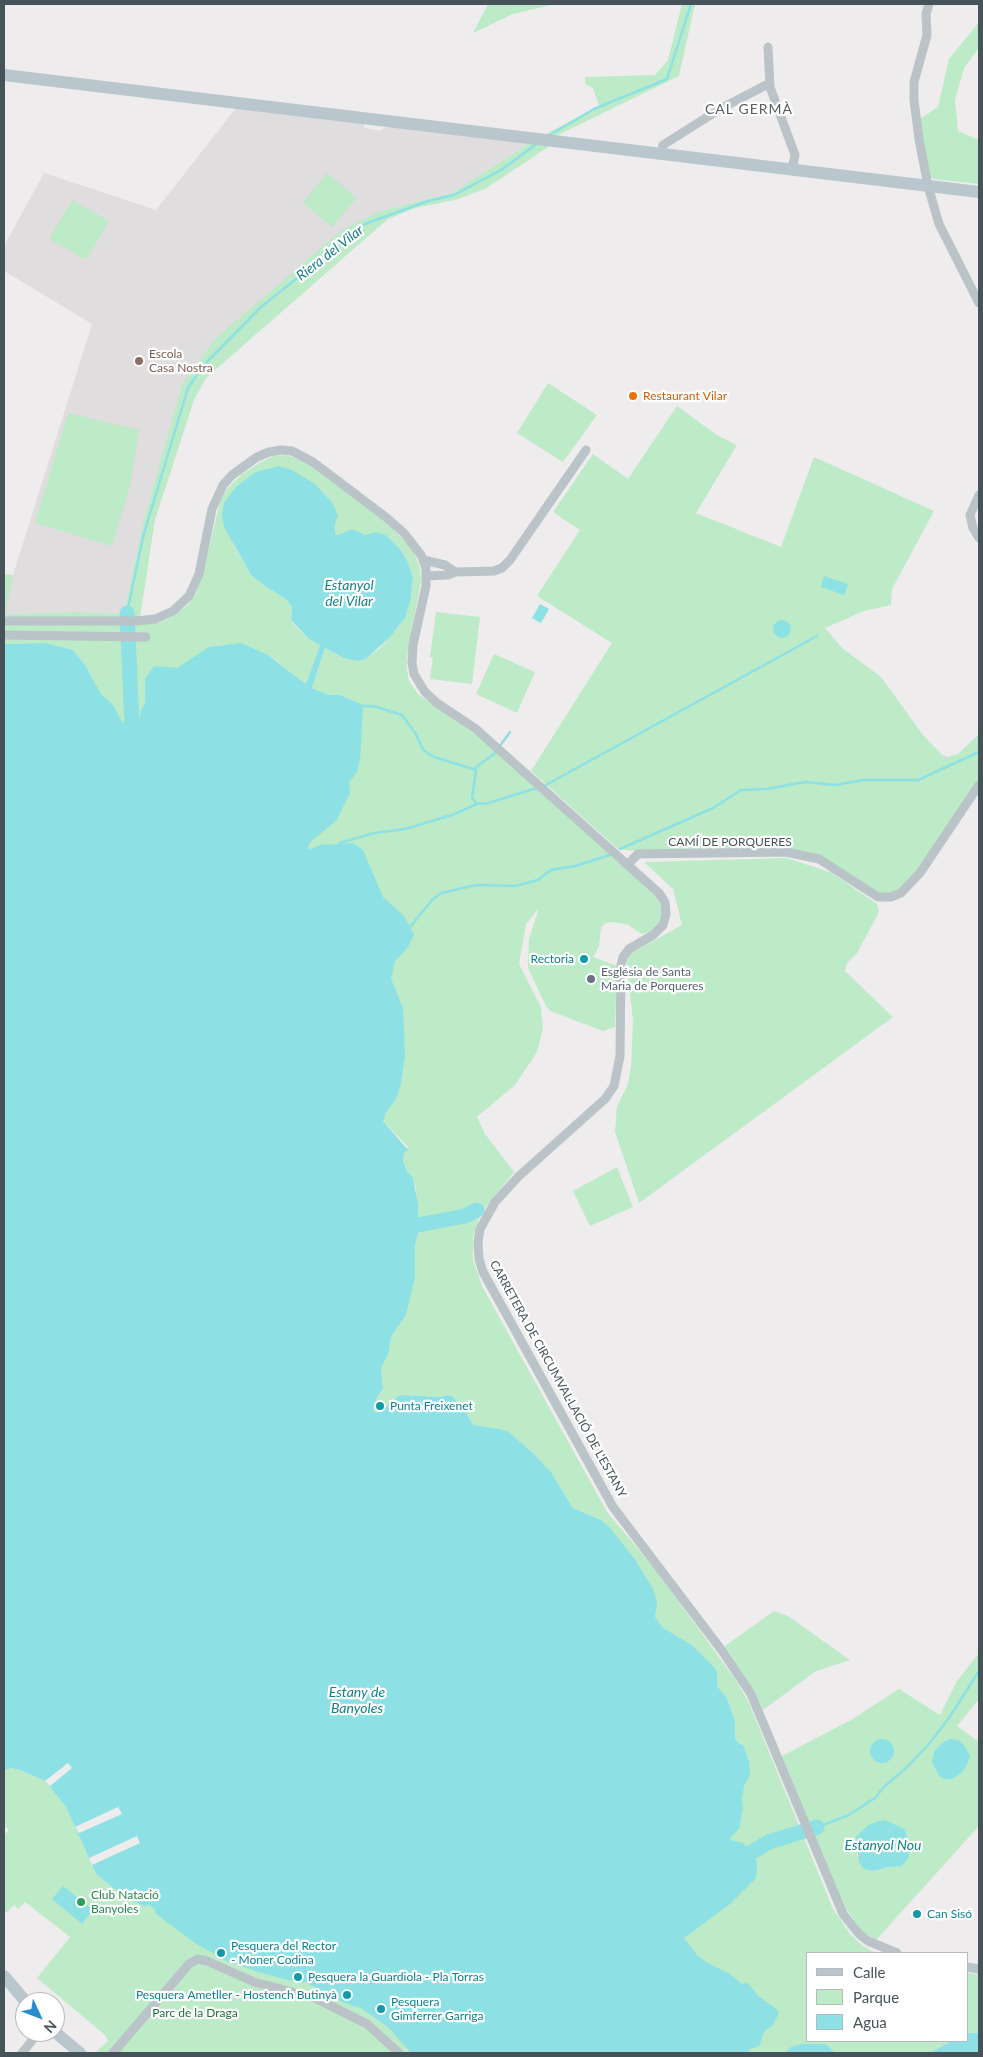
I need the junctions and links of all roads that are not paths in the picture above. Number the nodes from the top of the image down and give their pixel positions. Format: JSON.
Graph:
{"nodes":[{"id":1,"x":929,"y":4,"type":"edge"},
{"id":2,"x":768,"y":48,"type":"dead end"},
{"id":3,"x":4,"y":75,"type":"edge"},
{"id":4,"x":770,"y":83,"type":"junction"},
{"id":5,"x":661,"y":154,"type":"junction"},
{"id":6,"x":792,"y":169,"type":"junction"},
{"id":7,"x":928,"y":186,"type":"junction"},
{"id":8,"x":979,"y":192,"type":"edge"},
{"id":9,"x":979,"y":303,"type":"edge"},
{"id":10,"x":586,"y":450,"type":"dead end"},
{"id":11,"x":979,"y":495,"type":"edge"},
{"id":12,"x":979,"y":538,"type":"edge"},
{"id":13,"x":424,"y":560,"type":"junction"},
{"id":14,"x":455,"y":572,"type":"junction"},
{"id":15,"x":426,"y":576,"type":"junction"},
{"id":16,"x":4,"y":621,"type":"edge"},
{"id":17,"x":4,"y":635,"type":"edge"},
{"id":18,"x":142,"y":637,"type":"dead end"},
{"id":19,"x":979,"y":785,"type":"edge"},
{"id":20,"x":628,"y":864,"type":"junction"},
{"id":21,"x":895,"y":1952,"type":"edge"},
{"id":22,"x":4,"y":1978,"type":"edge"},
{"id":23,"x":17,"y":1992,"type":"edge"},
{"id":24,"x":65,"y":2040,"type":"edge"},
{"id":25,"x":31,"y":2042,"type":"edge"},
{"id":26,"x":22,"y":2053,"type":"edge"},
{"id":27,"x":80,"y":2053,"type":"edge"},
{"id":28,"x":113,"y":2053,"type":"edge"},
{"id":29,"x":399,"y":2053,"type":"edge"}],
"edges":[{"from":1,"to":7,"type":"street"},
{"from":2,"to":4,"type":"street"},
{"from":3,"to":5,"type":"main road"},
{"from":4,"to":5,"type":"street"},
{"from":4,"to":6,"type":"street"},
{"from":5,"to":6,"type":"main road"},
{"from":6,"to":7,"type":"main road"},
{"from":7,"to":8,"type":"main road"},
{"from":7,"to":9,"type":"street"},
{"from":10,"to":14,"type":"street"},
{"from":11,"to":12,"type":"street"},
{"from":13,"to":14,"type":"street"},
{"from":13,"to":15,"type":"street","name":"CARRETERA DE CIRCUMVAL·LACIÓ DE L'ESTANY"},
{"from":13,"to":16,"type":"street"},
{"from":14,"to":15,"type":"street"},
{"from":15,"to":20,"type":"street","name":"CARRETERA DE CIRCUMVAL·LACIÓ DE L'ESTANY"},
{"from":17,"to":18,"type":"street"},
{"from":19,"to":20,"type":"street","name":"CAMÍ DE PORQUERES"},
{"from":20,"to":21,"type":"street","name":"CARRETERA DE CIRCUMVAL·LACIÓ DE L'ESTANY"},
{"from":22,"to":23,"type":"main road"},
{"from":24,"to":27,"type":"main road"},
{"from":25,"to":26,"type":"street"},
{"from":28,"to":29,"type":"street"}]}
